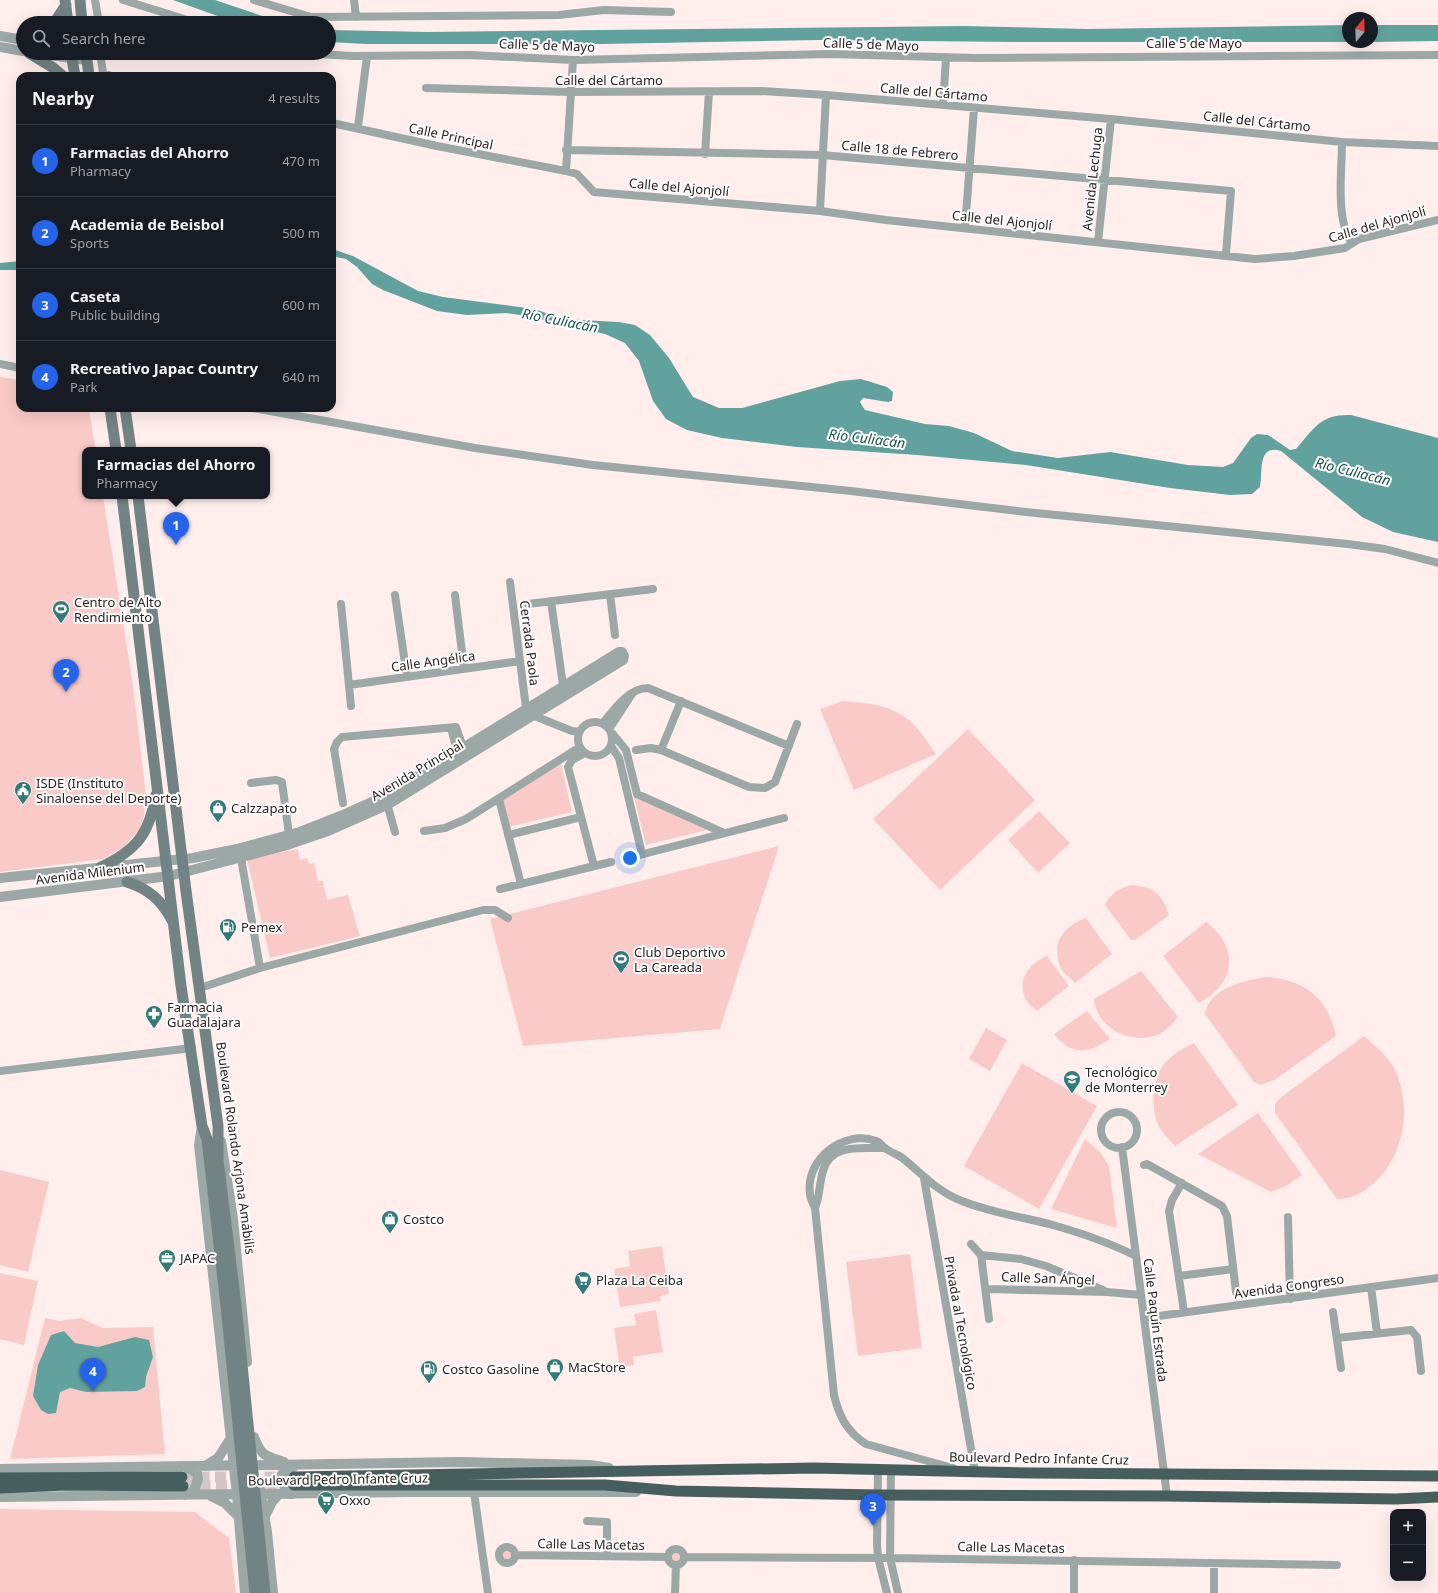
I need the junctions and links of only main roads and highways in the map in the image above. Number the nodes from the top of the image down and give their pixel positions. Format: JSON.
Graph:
{"nodes":[{"id":1,"x":80,"y":0,"type":"edge"},
{"id":2,"x":66,"y":2,"type":"edge"},
{"id":3,"x":58,"y":16,"type":"edge"},
{"id":4,"x":67,"y":16,"type":"edge"},
{"id":5,"x":81,"y":16,"type":"edge"},
{"id":6,"x":40,"y":60,"type":"edge"},
{"id":7,"x":72,"y":60,"type":"edge"},
{"id":8,"x":86,"y":60,"type":"edge"},
{"id":9,"x":58,"y":72,"type":"edge"},
{"id":10,"x":74,"y":72,"type":"edge"},
{"id":11,"x":88,"y":72,"type":"edge"},
{"id":12,"x":111,"y":412,"type":"edge"},
{"id":13,"x":125,"y":412,"type":"edge"},
{"id":14,"x":116,"y":447,"type":"edge"},
{"id":15,"x":130,"y":447,"type":"edge"},
{"id":16,"x":122,"y":499,"type":"edge"},
{"id":17,"x":138,"y":499,"type":"edge"},
{"id":18,"x":158,"y":784,"type":"junction"},
{"id":19,"x":101,"y":867,"type":"road end"},
{"id":20,"x":127,"y":882,"type":"road end"},
{"id":21,"x":174,"y":923,"type":"junction"},
{"id":22,"x":213,"y":1160,"type":"junction"},
{"id":23,"x":231,"y":1305,"type":"junction"},
{"id":24,"x":1438,"y":1476,"type":"edge"},
{"id":25,"x":0,"y":1478,"type":"edge"},
{"id":26,"x":0,"y":1488,"type":"edge"},
{"id":27,"x":1438,"y":1497,"type":"edge"},
{"id":28,"x":255,"y":1593,"type":"edge"},
{"id":29,"x":265,"y":1593,"type":"edge"}],
"edges":[{"from":1,"to":5,"type":"main road"},
{"from":2,"to":3,"type":"main road"},
{"from":2,"to":4,"type":"main road"},
{"from":6,"to":9,"type":"main road"},
{"from":7,"to":10,"type":"main road"},
{"from":8,"to":11,"type":"main road"},
{"from":12,"to":14,"type":"main road"},
{"from":13,"to":15,"type":"main road"},
{"from":16,"to":18,"type":"main road"},
{"from":17,"to":22,"type":"main road","name":"Boulevard Rolando Arjona Amábilis"},
{"from":18,"to":19,"type":"main road"},
{"from":18,"to":21,"type":"main road"},
{"from":20,"to":21,"type":"main road"},
{"from":21,"to":22,"type":"main road"},
{"from":22,"to":23,"type":"main road"},
{"from":23,"to":28,"type":"main road"},
{"from":23,"to":29,"type":"main road"},
{"from":24,"to":27,"type":"highway","name":"Boulevard Pedro Infante Cruz"},
{"from":25,"to":26,"type":"highway","name":"Boulevard Pedro Infante Cruz"}]}
